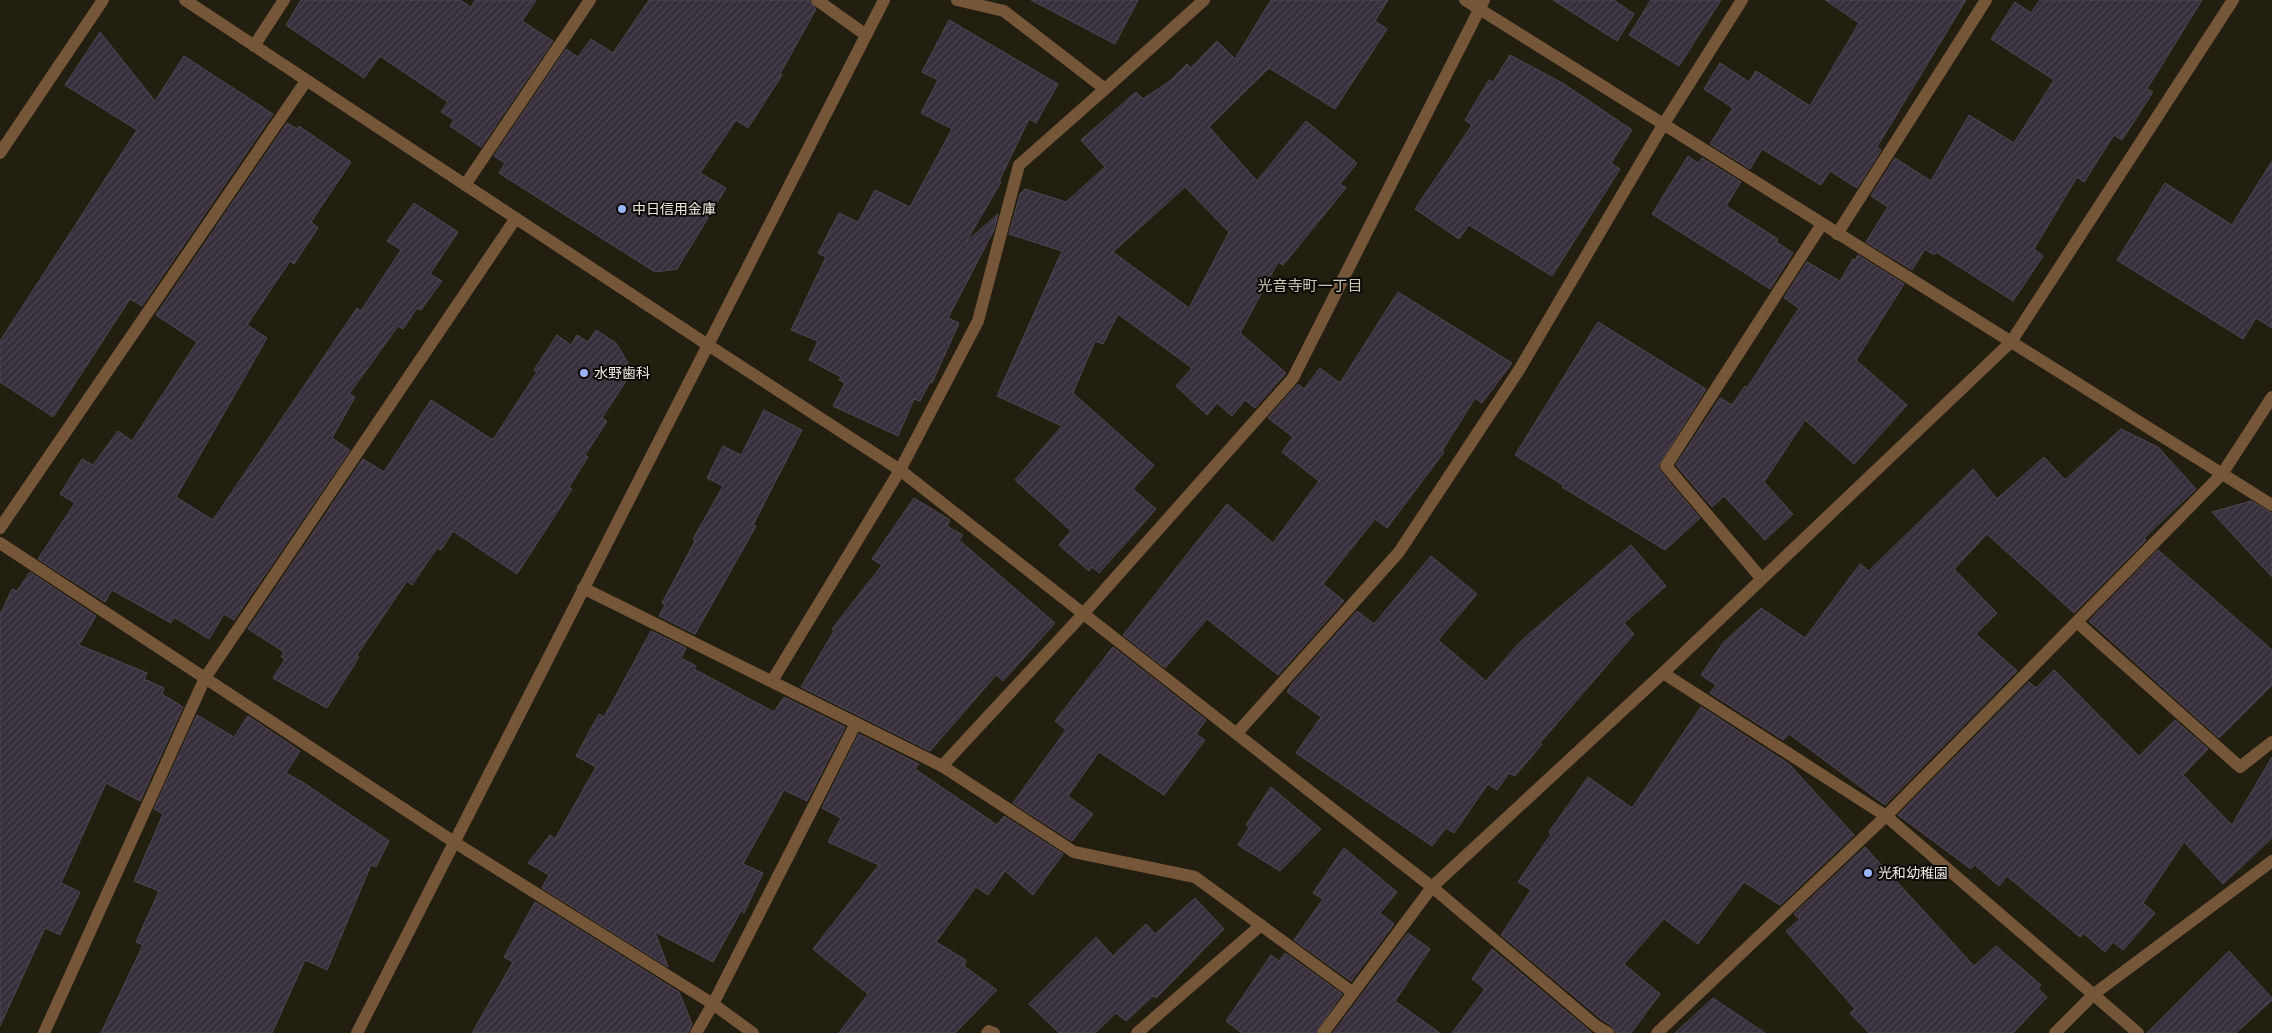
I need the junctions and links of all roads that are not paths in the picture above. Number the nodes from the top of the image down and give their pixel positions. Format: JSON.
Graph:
{"nodes":[{"id":1,"x":103,"y":0,"type":"edge"},
{"id":2,"x":185,"y":0,"type":"edge"},
{"id":3,"x":284,"y":0,"type":"edge"},
{"id":4,"x":590,"y":0,"type":"edge"},
{"id":5,"x":817,"y":0,"type":"edge"},
{"id":6,"x":884,"y":0,"type":"edge"},
{"id":7,"x":957,"y":0,"type":"edge"},
{"id":8,"x":1204,"y":0,"type":"edge"},
{"id":9,"x":1465,"y":0,"type":"edge"},
{"id":10,"x":1742,"y":0,"type":"edge"},
{"id":11,"x":1986,"y":0,"type":"edge"},
{"id":12,"x":2233,"y":0,"type":"edge"},
{"id":13,"x":1482,"y":5,"type":"edge"},
{"id":14,"x":866,"y":35,"type":"junction"},
{"id":15,"x":254,"y":46,"type":"junction"},
{"id":16,"x":306,"y":81,"type":"junction"},
{"id":17,"x":1105,"y":89,"type":"junction"},
{"id":18,"x":1664,"y":126,"type":"junction"},
{"id":19,"x":0,"y":153,"type":"edge"},
{"id":20,"x":465,"y":185,"type":"junction"},
{"id":21,"x":516,"y":218,"type":"junction"},
{"id":22,"x":1822,"y":224,"type":"junction"},
{"id":23,"x":1837,"y":234,"type":"junction"},
{"id":24,"x":2011,"y":342,"type":"junction"},
{"id":25,"x":708,"y":345,"type":"junction"},
{"id":26,"x":2272,"y":397,"type":"edge"},
{"id":27,"x":900,"y":470,"type":"junction"},
{"id":28,"x":2222,"y":474,"type":"junction"},
{"id":29,"x":2272,"y":505,"type":"edge"},
{"id":30,"x":0,"y":528,"type":"edge"},
{"id":31,"x":0,"y":543,"type":"edge"},
{"id":32,"x":1761,"y":578,"type":"junction"},
{"id":33,"x":583,"y":588,"type":"junction"},
{"id":34,"x":1084,"y":613,"type":"junction"},
{"id":35,"x":2078,"y":622,"type":"junction"},
{"id":36,"x":1663,"y":673,"type":"junction"},
{"id":37,"x":205,"y":678,"type":"junction"},
{"id":38,"x":772,"y":681,"type":"junction"},
{"id":39,"x":856,"y":723,"type":"junction"},
{"id":40,"x":1237,"y":733,"type":"junction"},
{"id":41,"x":2272,"y":742,"type":"edge"},
{"id":42,"x":942,"y":766,"type":"junction"},
{"id":43,"x":1886,"y":816,"type":"junction"},
{"id":44,"x":454,"y":842,"type":"junction"},
{"id":45,"x":2272,"y":861,"type":"edge"},
{"id":46,"x":1432,"y":887,"type":"junction"},
{"id":47,"x":1261,"y":925,"type":"junction"},
{"id":48,"x":1352,"y":992,"type":"junction"},
{"id":49,"x":2094,"y":994,"type":"junction"},
{"id":50,"x":714,"y":1004,"type":"junction"},
{"id":51,"x":1593,"y":1030,"type":"edge"},
{"id":52,"x":44,"y":1033,"type":"edge"},
{"id":53,"x":357,"y":1033,"type":"edge"},
{"id":54,"x":696,"y":1033,"type":"edge"},
{"id":55,"x":753,"y":1033,"type":"edge"},
{"id":56,"x":988,"y":1033,"type":"edge"},
{"id":57,"x":994,"y":1033,"type":"edge"},
{"id":58,"x":1137,"y":1033,"type":"edge"},
{"id":59,"x":1323,"y":1033,"type":"edge"},
{"id":60,"x":1608,"y":1033,"type":"edge"},
{"id":61,"x":1657,"y":1033,"type":"edge"},
{"id":62,"x":2055,"y":1033,"type":"edge"},
{"id":63,"x":2138,"y":1033,"type":"edge"}],
"edges":[{"from":1,"to":19,"type":"street"},
{"from":2,"to":15,"type":"street"},
{"from":3,"to":15,"type":"street"},
{"from":4,"to":20,"type":"street"},
{"from":5,"to":14,"type":"street"},
{"from":6,"to":14,"type":"street"},
{"from":7,"to":17,"type":"street"},
{"from":8,"to":17,"type":"street"},
{"from":9,"to":13,"type":"street"},
{"from":10,"to":18,"type":"street"},
{"from":11,"to":23,"type":"street"},
{"from":12,"to":24,"type":"street"},
{"from":13,"to":18,"type":"street"},
{"from":13,"to":34,"type":"street"},
{"from":14,"to":25,"type":"street"},
{"from":15,"to":16,"type":"street"},
{"from":16,"to":20,"type":"street"},
{"from":16,"to":30,"type":"street"},
{"from":17,"to":27,"type":"street"},
{"from":18,"to":22,"type":"street"},
{"from":18,"to":40,"type":"street"},
{"from":20,"to":21,"type":"street"},
{"from":21,"to":25,"type":"street"},
{"from":21,"to":37,"type":"street"},
{"from":22,"to":23,"type":"street"},
{"from":22,"to":32,"type":"street"},
{"from":23,"to":24,"type":"street"},
{"from":24,"to":28,"type":"street"},
{"from":24,"to":32,"type":"street"},
{"from":25,"to":27,"type":"street"},
{"from":25,"to":33,"type":"street"},
{"from":26,"to":28,"type":"street"},
{"from":27,"to":34,"type":"street"},
{"from":27,"to":38,"type":"street"},
{"from":28,"to":29,"type":"street"},
{"from":28,"to":35,"type":"street"},
{"from":31,"to":37,"type":"street"},
{"from":32,"to":36,"type":"street"},
{"from":33,"to":38,"type":"street"},
{"from":33,"to":44,"type":"street"},
{"from":34,"to":40,"type":"street"},
{"from":34,"to":42,"type":"street"},
{"from":35,"to":41,"type":"street"},
{"from":35,"to":43,"type":"street"},
{"from":36,"to":43,"type":"street"},
{"from":36,"to":46,"type":"street"},
{"from":37,"to":44,"type":"street"},
{"from":37,"to":52,"type":"street"},
{"from":38,"to":39,"type":"street"},
{"from":39,"to":42,"type":"street"},
{"from":39,"to":50,"type":"street"},
{"from":40,"to":46,"type":"street"},
{"from":42,"to":47,"type":"street"},
{"from":43,"to":49,"type":"street"},
{"from":43,"to":61,"type":"street"},
{"from":44,"to":50,"type":"street"},
{"from":44,"to":53,"type":"street"},
{"from":45,"to":49,"type":"street"},
{"from":46,"to":48,"type":"street"},
{"from":46,"to":51,"type":"street"},
{"from":47,"to":48,"type":"street"},
{"from":47,"to":58,"type":"street"},
{"from":48,"to":59,"type":"street"},
{"from":49,"to":62,"type":"street"},
{"from":49,"to":63,"type":"street"},
{"from":50,"to":54,"type":"street"},
{"from":50,"to":55,"type":"street"},
{"from":51,"to":60,"type":"street"},
{"from":56,"to":57,"type":"street"}]}
